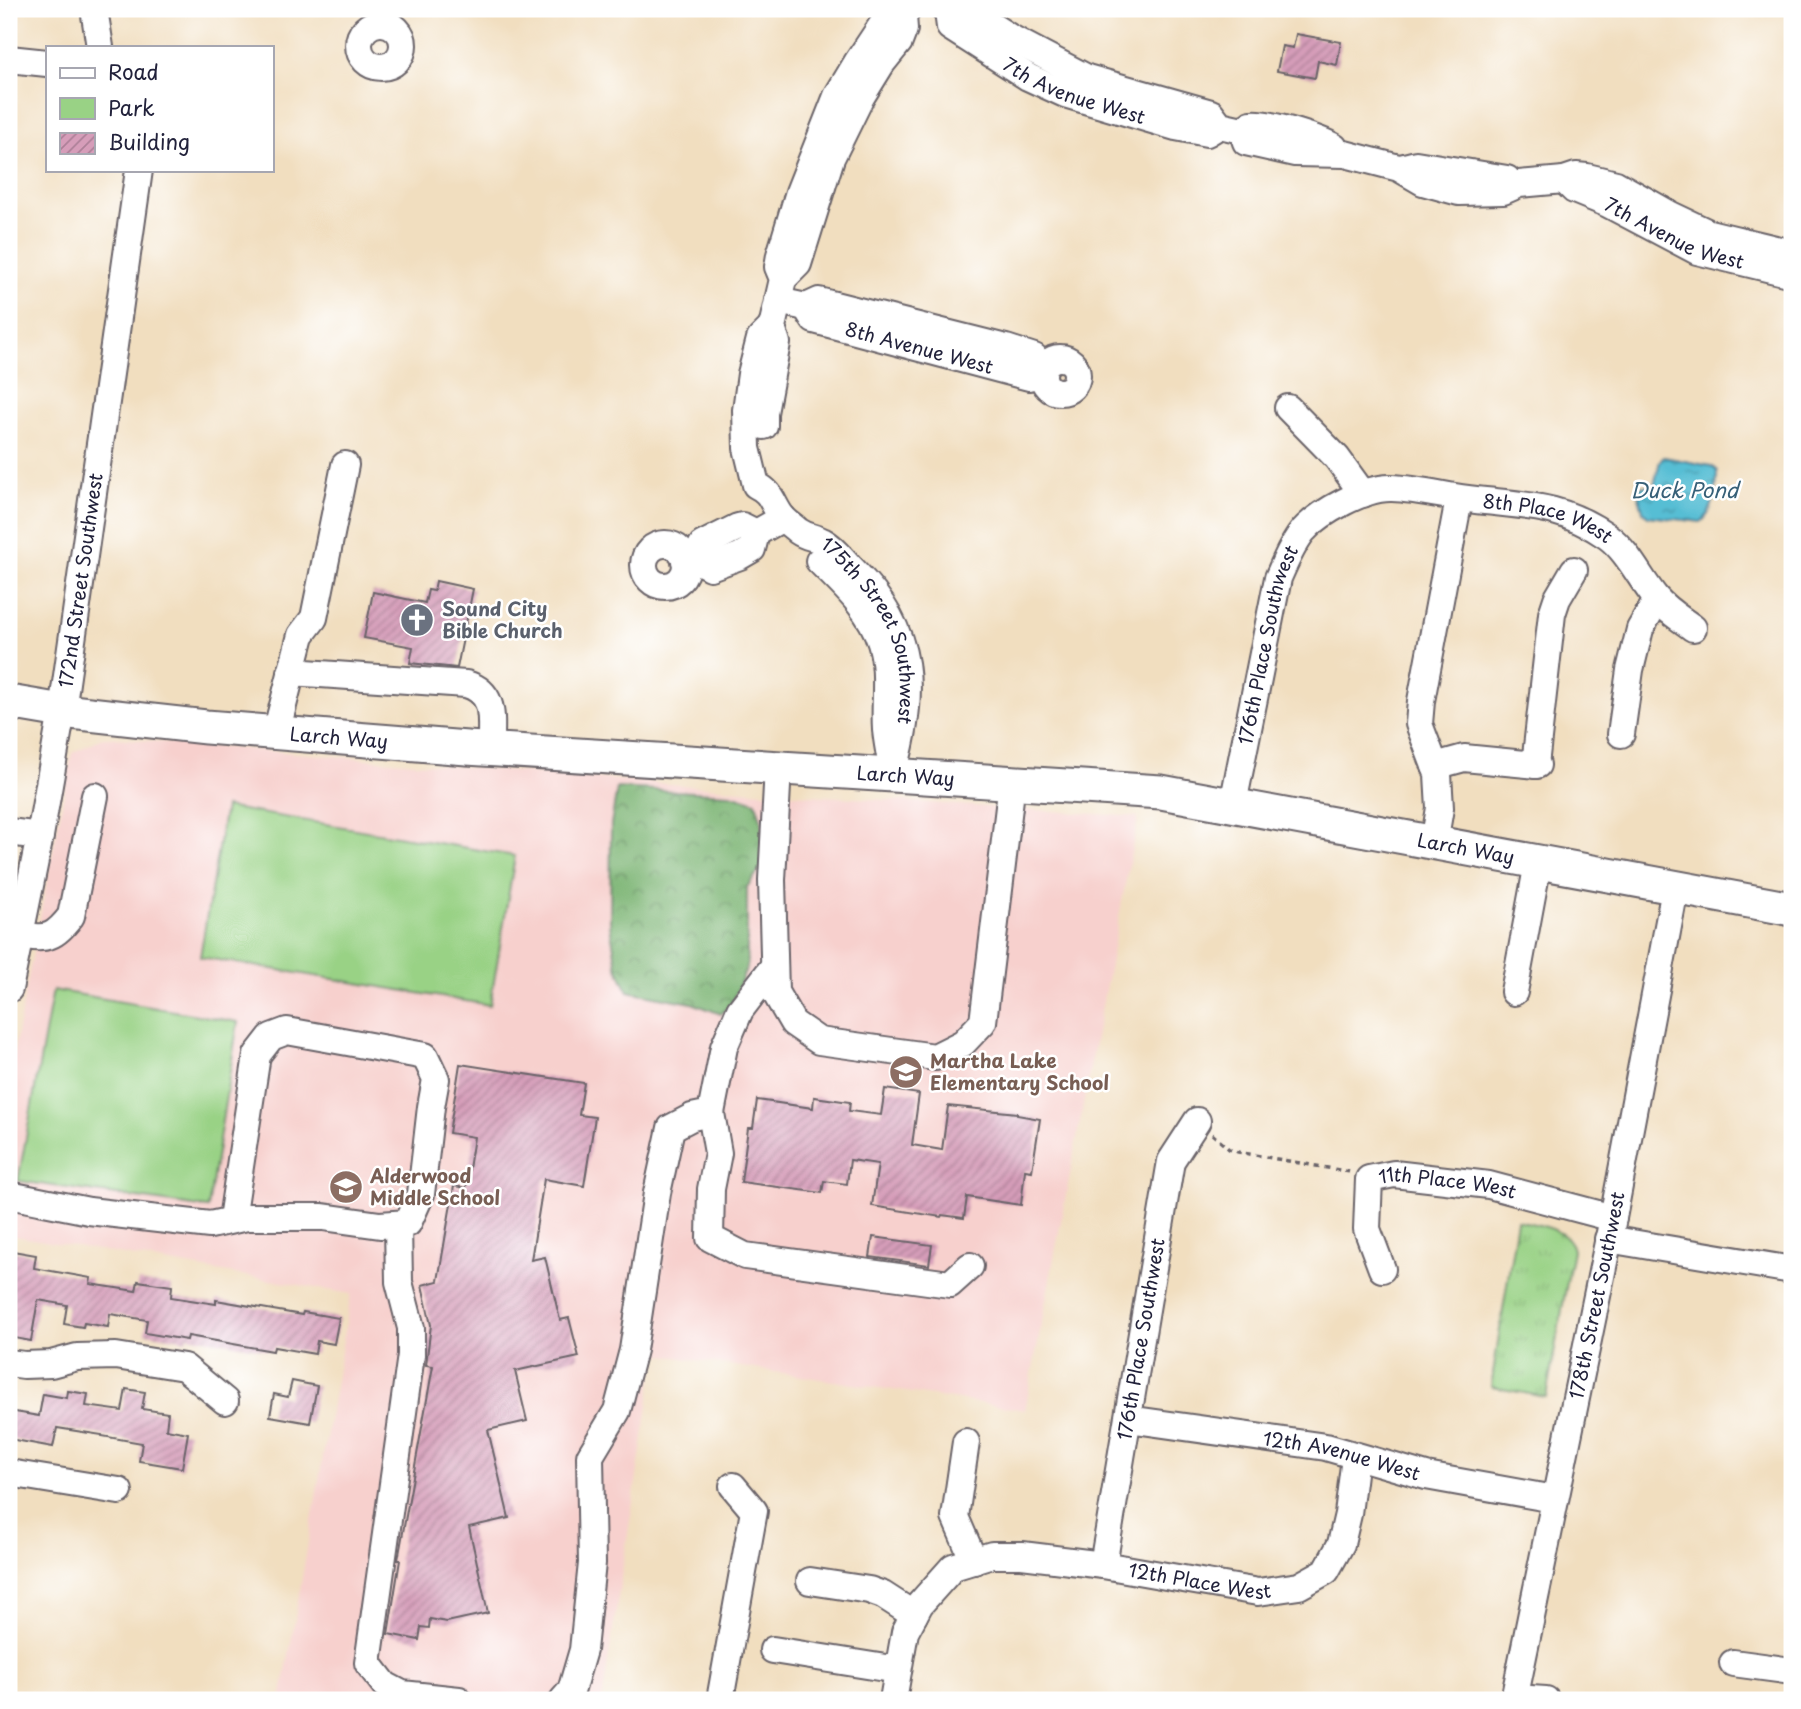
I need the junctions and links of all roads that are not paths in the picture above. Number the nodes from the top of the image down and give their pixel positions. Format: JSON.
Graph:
{"nodes":[{"id":1,"x":94,"y":9,"type":"edge"},
{"id":2,"x":955,"y":10,"type":"edge"},
{"id":3,"x":905,"y":12,"type":"edge"},
{"id":4,"x":100,"y":46,"type":"edge"},
{"id":5,"x":9,"y":59,"type":"edge"},
{"id":6,"x":46,"y":63,"type":"edge"},
{"id":7,"x":139,"y":172,"type":"edge"},
{"id":8,"x":1564,"y":180,"type":"junction"},
{"id":9,"x":1792,"y":253,"type":"edge"},
{"id":10,"x":1792,"y":274,"type":"edge"},
{"id":11,"x":781,"y":290,"type":"junction"},
{"id":12,"x":1041,"y":370,"type":"dead end"},
{"id":13,"x":1288,"y":408,"type":"dead end"},
{"id":14,"x":345,"y":465,"type":"dead end"},
{"id":15,"x":1363,"y":494,"type":"junction"},
{"id":16,"x":1459,"y":499,"type":"junction"},
{"id":17,"x":1335,"y":507,"type":"joint"},
{"id":18,"x":783,"y":518,"type":"junction"},
{"id":19,"x":690,"y":560,"type":"dead end"},
{"id":20,"x":1574,"y":570,"type":"dead end"},
{"id":21,"x":1657,"y":600,"type":"junction"},
{"id":22,"x":1693,"y":628,"type":"dead end"},
{"id":23,"x":291,"y":672,"type":"junction"},
{"id":24,"x":9,"y":702,"type":"edge"},
{"id":25,"x":62,"y":711,"type":"junction"},
{"id":26,"x":276,"y":733,"type":"junction"},
{"id":27,"x":1621,"y":734,"type":"dead end"},
{"id":28,"x":491,"y":749,"type":"junction"},
{"id":29,"x":1435,"y":766,"type":"junction"},
{"id":30,"x":778,"y":767,"type":"junction"},
{"id":31,"x":893,"y":774,"type":"junction"},
{"id":32,"x":1012,"y":782,"type":"junction"},
{"id":33,"x":96,"y":796,"type":"dead end"},
{"id":34,"x":1233,"y":804,"type":"junction"},
{"id":35,"x":9,"y":832,"type":"edge"},
{"id":36,"x":40,"y":836,"type":"junction"},
{"id":37,"x":1434,"y":843,"type":"junction"},
{"id":38,"x":1538,"y":863,"type":"junction"},
{"id":39,"x":1675,"y":889,"type":"junction"},
{"id":40,"x":1792,"y":909,"type":"edge"},
{"id":41,"x":20,"y":935,"type":"junction"},
{"id":42,"x":774,"y":966,"type":"junction"},
{"id":43,"x":9,"y":989,"type":"edge"},
{"id":44,"x":1514,"y":992,"type":"dead end"},
{"id":45,"x":711,"y":1113,"type":"junction"},
{"id":46,"x":1197,"y":1121,"type":"road end"},
{"id":47,"x":9,"y":1195,"type":"edge"},
{"id":48,"x":232,"y":1219,"type":"junction"},
{"id":49,"x":398,"y":1224,"type":"junction"},
{"id":50,"x":1611,"y":1229,"type":"junction"},
{"id":51,"x":970,"y":1266,"type":"dead end"},
{"id":52,"x":1382,"y":1269,"type":"dead end"},
{"id":53,"x":1792,"y":1270,"type":"edge"},
{"id":54,"x":9,"y":1363,"type":"edge"},
{"id":55,"x":225,"y":1401,"type":"dead end"},
{"id":56,"x":1128,"y":1419,"type":"junction"},
{"id":57,"x":966,"y":1442,"type":"dead end"},
{"id":58,"x":1354,"y":1457,"type":"junction"},
{"id":59,"x":9,"y":1473,"type":"edge"},
{"id":60,"x":733,"y":1486,"type":"dead end"},
{"id":61,"x":119,"y":1491,"type":"dead end"},
{"id":62,"x":1554,"y":1499,"type":"junction"},
{"id":63,"x":964,"y":1564,"type":"junction"},
{"id":64,"x":1103,"y":1565,"type":"junction"},
{"id":65,"x":810,"y":1581,"type":"dead end"},
{"id":66,"x":914,"y":1615,"type":"junction"},
{"id":67,"x":773,"y":1650,"type":"dead end"},
{"id":68,"x":1792,"y":1655,"type":"edge"},
{"id":69,"x":898,"y":1670,"type":"junction"},
{"id":70,"x":1792,"y":1671,"type":"edge"},
{"id":71,"x":1514,"y":1699,"type":"edge"},
{"id":72,"x":459,"y":1700,"type":"edge"},
{"id":73,"x":563,"y":1700,"type":"edge"},
{"id":74,"x":720,"y":1700,"type":"edge"},
{"id":75,"x":893,"y":1700,"type":"edge"},
{"id":76,"x":1546,"y":1700,"type":"edge"}],
"edges":[{"from":1,"to":4,"type":"street"},
{"from":2,"to":8,"type":"street","name":"7th Avenue West"},
{"from":3,"to":11,"type":"street","name":"175th Street Southwest"},
{"from":5,"to":6,"type":"street"},
{"from":7,"to":25,"type":"street","name":"172nd Street Southwest"},
{"from":8,"to":9,"type":"street","name":"7th Avenue West"},
{"from":8,"to":10,"type":"street","name":"7th Avenue West"},
{"from":11,"to":12,"type":"street","name":"8th Avenue West"},
{"from":11,"to":18,"type":"street","name":"175th Street Southwest"},
{"from":13,"to":15,"type":"street"},
{"from":14,"to":23,"type":"street"},
{"from":15,"to":16,"type":"street","name":"8th Place West"},
{"from":15,"to":17,"type":"street","name":"8th Place West"},
{"from":16,"to":21,"type":"street","name":"8th Place West"},
{"from":16,"to":29,"type":"street"},
{"from":17,"to":34,"type":"street","name":"176th Place Southwest"},
{"from":18,"to":19,"type":"street"},
{"from":18,"to":31,"type":"street","name":"175th Street Southwest"},
{"from":20,"to":29,"type":"street"},
{"from":21,"to":22,"type":"street","name":"8th Place West"},
{"from":21,"to":27,"type":"street"},
{"from":23,"to":26,"type":"street"},
{"from":23,"to":28,"type":"street"},
{"from":24,"to":25,"type":"main road","name":"Larch Way"},
{"from":25,"to":26,"type":"main road","name":"Larch Way"},
{"from":25,"to":36,"type":"street","name":"172nd Street Southwest"},
{"from":26,"to":28,"type":"main road","name":"Larch Way"},
{"from":28,"to":30,"type":"main road","name":"Larch Way"},
{"from":29,"to":37,"type":"street"},
{"from":30,"to":31,"type":"main road","name":"Larch Way"},
{"from":30,"to":42,"type":"street"},
{"from":31,"to":32,"type":"main road","name":"Larch Way"},
{"from":32,"to":34,"type":"main road","name":"Larch Way"},
{"from":32,"to":42,"type":"street"},
{"from":33,"to":41,"type":"street"},
{"from":34,"to":37,"type":"main road","name":"Larch Way"},
{"from":35,"to":36,"type":"street"},
{"from":36,"to":41,"type":"street","name":"172nd Street Southwest"},
{"from":37,"to":38,"type":"main road","name":"Larch Way"},
{"from":38,"to":39,"type":"main road","name":"Larch Way"},
{"from":38,"to":44,"type":"street"},
{"from":39,"to":40,"type":"main road","name":"Larch Way"},
{"from":39,"to":50,"type":"street","name":"178th Street Southwest"},
{"from":41,"to":43,"type":"street","name":"172nd Street Southwest"},
{"from":42,"to":45,"type":"street"},
{"from":45,"to":51,"type":"street"},
{"from":45,"to":73,"type":"street"},
{"from":46,"to":56,"type":"street","name":"176th Place Southwest"},
{"from":47,"to":48,"type":"street"},
{"from":48,"to":49,"type":"street"},
{"from":48,"to":49,"type":"street"},
{"from":49,"to":72,"type":"street"},
{"from":50,"to":52,"type":"street","name":"11th Place West"},
{"from":50,"to":53,"type":"street","name":"11th Place West"},
{"from":50,"to":62,"type":"street","name":"178th Street Southwest"},
{"from":54,"to":55,"type":"street"},
{"from":56,"to":58,"type":"street","name":"12th Avenue West"},
{"from":56,"to":64,"type":"street","name":"176th Place Southwest"},
{"from":57,"to":63,"type":"street"},
{"from":58,"to":62,"type":"street","name":"12th Avenue West"},
{"from":58,"to":64,"type":"street","name":"12th Place West"},
{"from":59,"to":61,"type":"street"},
{"from":60,"to":74,"type":"street"},
{"from":62,"to":71,"type":"street","name":"178th Street Southwest"},
{"from":63,"to":64,"type":"street","name":"12th Place West"},
{"from":63,"to":66,"type":"street"},
{"from":65,"to":66,"type":"street"},
{"from":66,"to":69,"type":"street"},
{"from":67,"to":69,"type":"street"},
{"from":68,"to":70,"type":"street"},
{"from":69,"to":75,"type":"street"},
{"from":71,"to":76,"type":"street"}]}
